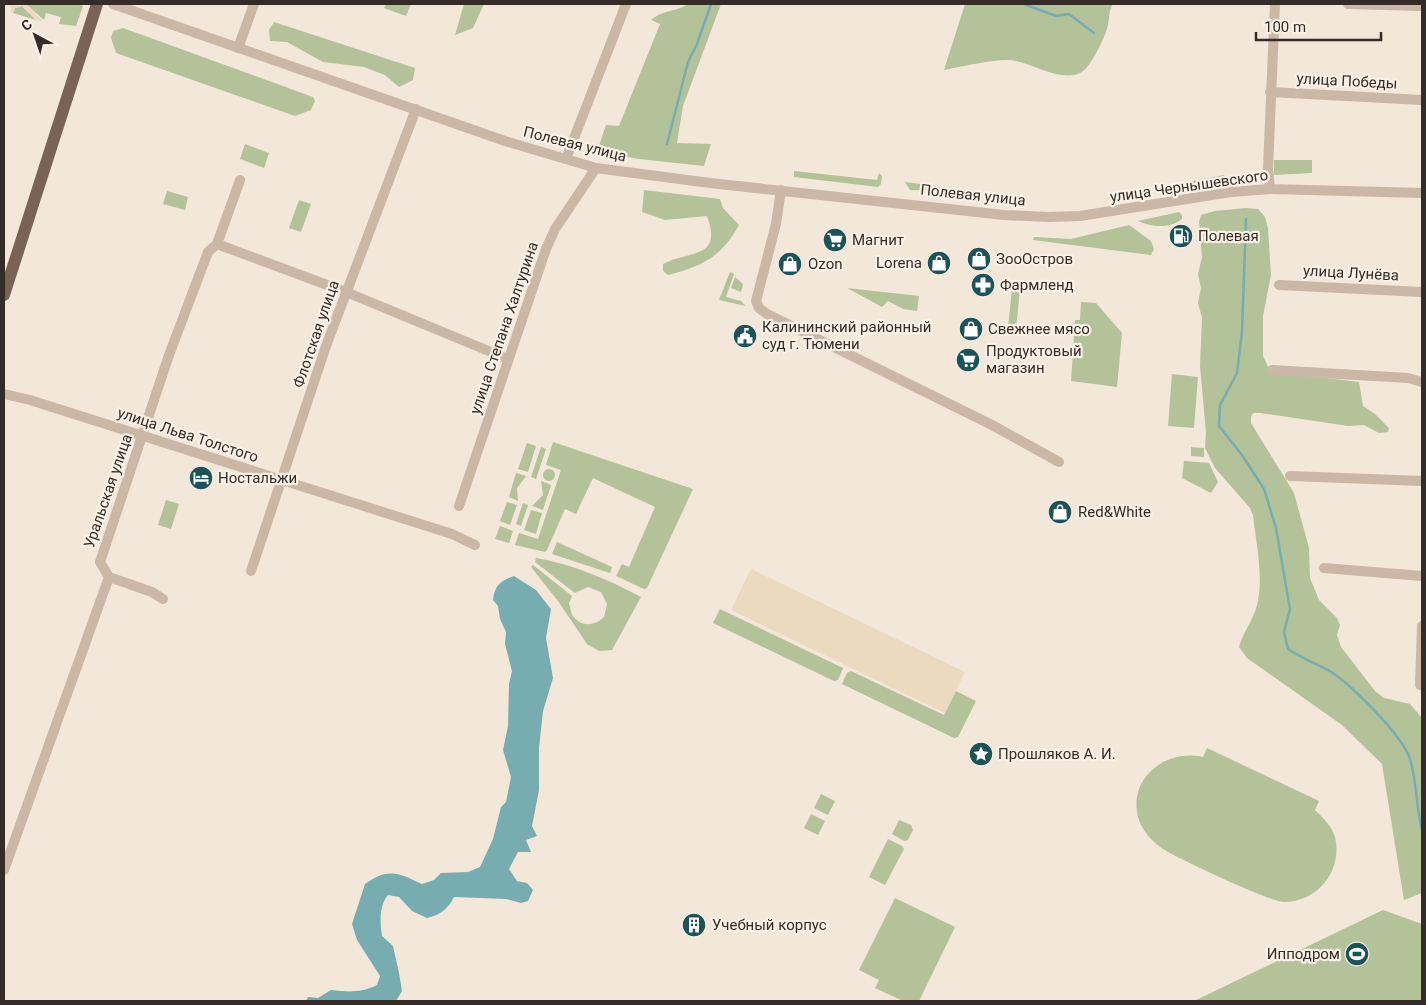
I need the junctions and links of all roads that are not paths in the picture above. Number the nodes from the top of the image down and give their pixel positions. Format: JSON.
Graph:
{"nodes":[{"id":1,"x":97,"y":4,"type":"edge"},
{"id":2,"x":113,"y":4,"type":"edge"},
{"id":3,"x":254,"y":4,"type":"edge"},
{"id":4,"x":626,"y":4,"type":"edge"},
{"id":5,"x":1275,"y":4,"type":"edge"},
{"id":6,"x":1348,"y":4,"type":"edge"},
{"id":7,"x":1422,"y":6,"type":"edge"},
{"id":8,"x":238,"y":48,"type":"junction"},
{"id":9,"x":1270,"y":92,"type":"junction"},
{"id":10,"x":1422,"y":100,"type":"edge"},
{"id":11,"x":416,"y":109,"type":"junction"},
{"id":12,"x":566,"y":159,"type":"junction"},
{"id":13,"x":596,"y":168,"type":"junction"},
{"id":14,"x":240,"y":180,"type":"dead end"},
{"id":15,"x":1270,"y":189,"type":"junction"},
{"id":16,"x":781,"y":190,"type":"junction"},
{"id":17,"x":1422,"y":193,"type":"edge"},
{"id":18,"x":1080,"y":216,"type":"joint"},
{"id":19,"x":217,"y":244,"type":"junction"},
{"id":20,"x":1279,"y":284,"type":"dead end"},
{"id":21,"x":346,"y":292,"type":"junction"},
{"id":22,"x":1422,"y":292,"type":"edge"},
{"id":23,"x":4,"y":295,"type":"edge"},
{"id":24,"x":508,"y":359,"type":"junction"},
{"id":25,"x":1272,"y":370,"type":"dead end"},
{"id":26,"x":1422,"y":382,"type":"edge"},
{"id":27,"x":4,"y":394,"type":"edge"},
{"id":28,"x":143,"y":436,"type":"junction"},
{"id":29,"x":1059,"y":462,"type":"dead end"},
{"id":30,"x":1290,"y":476,"type":"dead end"},
{"id":31,"x":282,"y":480,"type":"junction"},
{"id":32,"x":1422,"y":481,"type":"edge"},
{"id":33,"x":459,"y":506,"type":"dead end"},
{"id":34,"x":475,"y":545,"type":"dead end"},
{"id":35,"x":1324,"y":568,"type":"dead end"},
{"id":36,"x":251,"y":571,"type":"dead end"},
{"id":37,"x":1422,"y":576,"type":"edge"},
{"id":38,"x":109,"y":577,"type":"junction"},
{"id":39,"x":163,"y":599,"type":"dead end"},
{"id":40,"x":1422,"y":626,"type":"edge"},
{"id":41,"x":1421,"y":685,"type":"edge"},
{"id":42,"x":4,"y":870,"type":"edge"}],
"edges":[{"from":1,"to":23,"type":"main road"},
{"from":2,"to":8,"type":"street","name":"Полевая улица"},
{"from":3,"to":8,"type":"street"},
{"from":4,"to":12,"type":"street"},
{"from":5,"to":9,"type":"street"},
{"from":6,"to":7,"type":"street"},
{"from":8,"to":11,"type":"street","name":"Полевая улица"},
{"from":9,"to":10,"type":"street","name":"улица Победы"},
{"from":9,"to":15,"type":"street"},
{"from":11,"to":12,"type":"street","name":"Полевая улица"},
{"from":11,"to":21,"type":"street","name":"Флотская улица"},
{"from":12,"to":13,"type":"street","name":"Полевая улица"},
{"from":13,"to":16,"type":"street","name":"Полевая улица"},
{"from":13,"to":24,"type":"street","name":"улица Степана Халтурина"},
{"from":14,"to":19,"type":"street","name":"Уральская улица"},
{"from":15,"to":17,"type":"street","name":"улица Чернышевского"},
{"from":15,"to":18,"type":"street","name":"улица Чернышевского"},
{"from":16,"to":18,"type":"street","name":"Полевая улица"},
{"from":16,"to":29,"type":"street"},
{"from":19,"to":21,"type":"street"},
{"from":19,"to":28,"type":"street","name":"Уральская улица"},
{"from":20,"to":22,"type":"street","name":"улица Лунёва"},
{"from":21,"to":24,"type":"street"},
{"from":21,"to":31,"type":"street","name":"Флотская улица"},
{"from":24,"to":33,"type":"street","name":"улица Степана Халтурина"},
{"from":25,"to":26,"type":"street"},
{"from":27,"to":28,"type":"street","name":"улица Льва Толстого"},
{"from":28,"to":31,"type":"street","name":"улица Льва Толстого"},
{"from":28,"to":38,"type":"street","name":"Уральская улица"},
{"from":30,"to":32,"type":"street"},
{"from":31,"to":34,"type":"street","name":"улица Льва Толстого"},
{"from":31,"to":36,"type":"street","name":"Флотская улица"},
{"from":35,"to":37,"type":"street"},
{"from":38,"to":39,"type":"street"},
{"from":38,"to":42,"type":"street"},
{"from":40,"to":41,"type":"street"}]}
